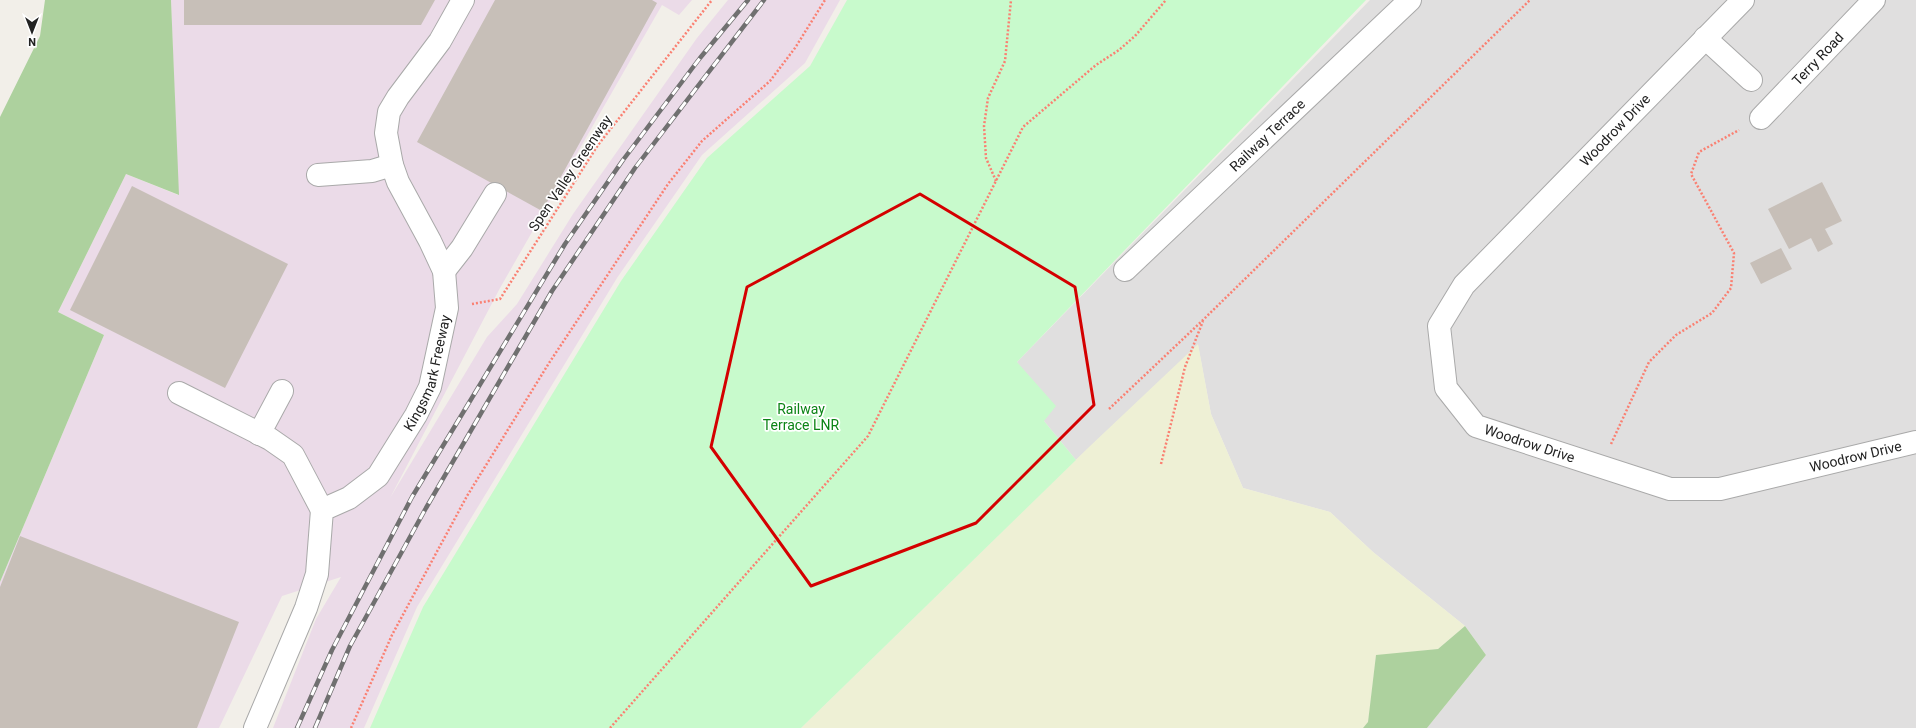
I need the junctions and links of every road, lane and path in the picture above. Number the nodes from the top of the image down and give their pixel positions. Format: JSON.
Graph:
{"nodes":[{"id":1,"x":463,"y":0,"type":"edge"},
{"id":2,"x":712,"y":0,"type":"edge"},
{"id":3,"x":826,"y":0,"type":"edge"},
{"id":4,"x":1011,"y":0,"type":"edge"},
{"id":5,"x":1166,"y":0,"type":"edge"},
{"id":6,"x":1410,"y":0,"type":"edge"},
{"id":7,"x":1530,"y":0,"type":"edge"},
{"id":8,"x":1743,"y":0,"type":"edge"},
{"id":9,"x":1874,"y":0,"type":"edge"},
{"id":10,"x":1706,"y":38,"type":"junction"},
{"id":11,"x":1751,"y":80,"type":"dead end"},
{"id":12,"x":1761,"y":118,"type":"joint"},
{"id":13,"x":392,"y":165,"type":"junction"},
{"id":14,"x":318,"y":175,"type":"dead end"},
{"id":15,"x":996,"y":182,"type":"junction"},
{"id":16,"x":495,"y":194,"type":"dead end"},
{"id":17,"x":1125,"y":270,"type":"dead end"},
{"id":18,"x":444,"y":271,"type":"junction"},
{"id":19,"x":447,"y":308,"type":"junction"},
{"id":20,"x":1204,"y":319,"type":"junction"},
{"id":21,"x":282,"y":391,"type":"dead end"},
{"id":22,"x":179,"y":393,"type":"dead end"},
{"id":23,"x":1109,"y":409,"type":"dead end"},
{"id":24,"x":259,"y":434,"type":"junction"},
{"id":25,"x":1916,"y":442,"type":"edge"},
{"id":26,"x":1161,"y":464,"type":"dead end"},
{"id":27,"x":1601,"y":466,"type":"junction"},
{"id":28,"x":322,"y":510,"type":"junction"},
{"id":29,"x":255,"y":728,"type":"edge"},
{"id":30,"x":351,"y":728,"type":"edge"},
{"id":31,"x":610,"y":728,"type":"edge"}],
"edges":[{"from":1,"to":13,"type":"street","name":"Kingsmark Freeway"},
{"from":2,"to":19,"type":"path","name":"Spen Valley Greenway"},
{"from":3,"to":30,"type":"path"},
{"from":4,"to":15,"type":"path"},
{"from":5,"to":15,"type":"path"},
{"from":6,"to":17,"type":"street","name":"Railway Terrace"},
{"from":7,"to":20,"type":"path"},
{"from":8,"to":10,"type":"street","name":"Woodrow Drive"},
{"from":9,"to":12,"type":"street","name":"Terry Road"},
{"from":10,"to":11,"type":"street"},
{"from":10,"to":27,"type":"street","name":"Woodrow Drive"},
{"from":12,"to":27,"type":"path"},
{"from":13,"to":14,"type":"street"},
{"from":13,"to":18,"type":"street","name":"Kingsmark Freeway"},
{"from":15,"to":31,"type":"path"},
{"from":16,"to":18,"type":"street"},
{"from":18,"to":19,"type":"street","name":"Kingsmark Freeway"},
{"from":19,"to":28,"type":"street","name":"Kingsmark Freeway"},
{"from":20,"to":23,"type":"path"},
{"from":20,"to":26,"type":"path"},
{"from":21,"to":24,"type":"street"},
{"from":22,"to":24,"type":"street"},
{"from":24,"to":28,"type":"street"},
{"from":25,"to":27,"type":"street","name":"Woodrow Drive"},
{"from":28,"to":29,"type":"street"}]}
